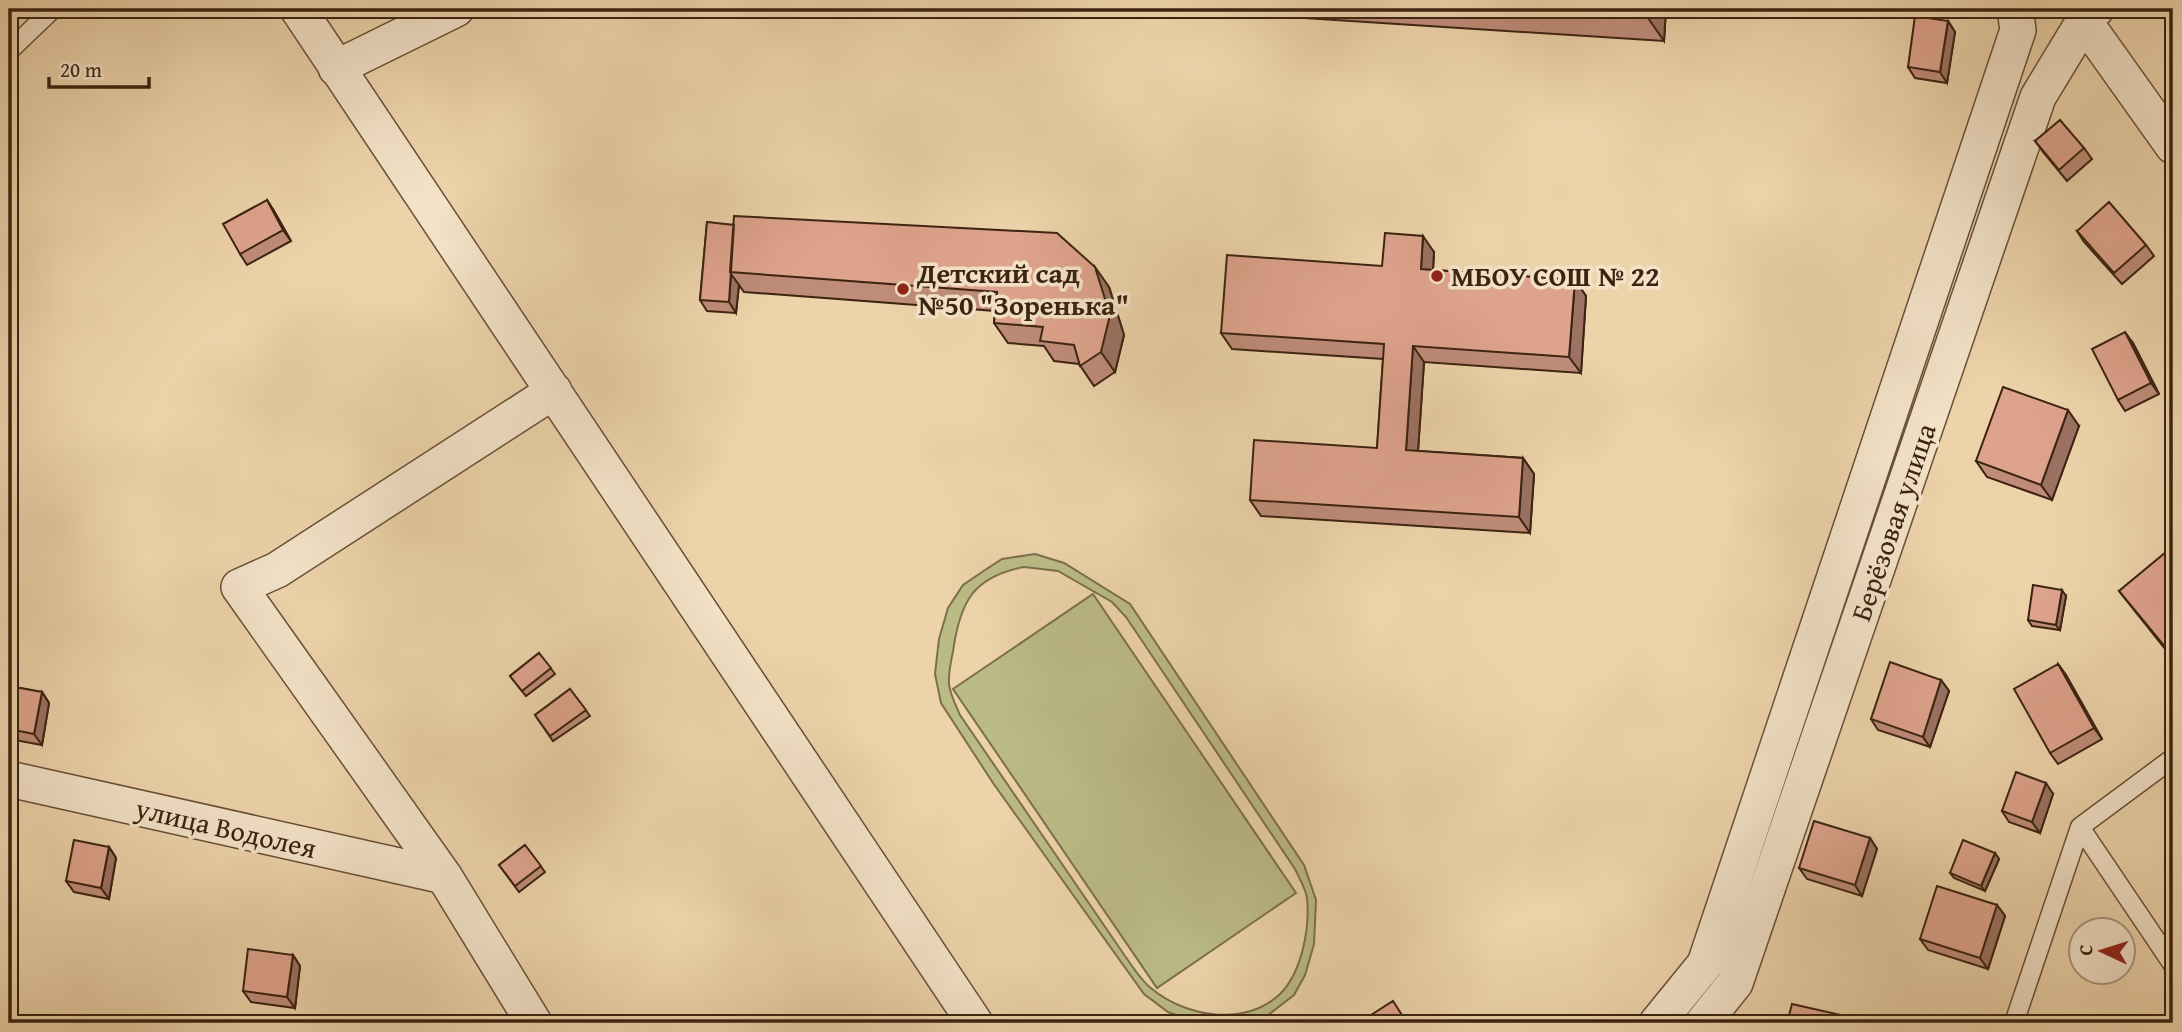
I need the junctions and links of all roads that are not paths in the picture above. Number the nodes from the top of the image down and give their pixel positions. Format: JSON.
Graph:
{"nodes":[{"id":1,"x":53,"y":9,"type":"edge"},
{"id":2,"x":298,"y":9,"type":"edge"},
{"id":3,"x":456,"y":9,"type":"edge"},
{"id":4,"x":2015,"y":9,"type":"edge"},
{"id":5,"x":2090,"y":15,"type":"edge"},
{"id":6,"x":9,"y":51,"type":"edge"},
{"id":7,"x":336,"y":68,"type":"junction"},
{"id":8,"x":2173,"y":146,"type":"edge"},
{"id":9,"x":554,"y":391,"type":"junction"},
{"id":10,"x":2173,"y":758,"type":"edge"},
{"id":11,"x":9,"y":779,"type":"edge"},
{"id":12,"x":2080,"y":827,"type":"junction"},
{"id":13,"x":444,"y":876,"type":"junction"},
{"id":14,"x":2173,"y":965,"type":"edge"},
{"id":15,"x":534,"y":1023,"type":"edge"},
{"id":16,"x":975,"y":1023,"type":"edge"},
{"id":17,"x":1657,"y":1023,"type":"edge"},
{"id":18,"x":1703,"y":1023,"type":"edge"},
{"id":19,"x":2014,"y":1023,"type":"edge"}],
"edges":[{"from":1,"to":6,"type":"lane"},
{"from":2,"to":7,"type":"street"},
{"from":3,"to":7,"type":"street"},
{"from":4,"to":17,"type":"street"},
{"from":5,"to":8,"type":"street"},
{"from":5,"to":18,"type":"street","name":"Берёзовая улица"},
{"from":7,"to":9,"type":"street"},
{"from":9,"to":13,"type":"street"},
{"from":9,"to":16,"type":"street"},
{"from":10,"to":12,"type":"lane"},
{"from":11,"to":13,"type":"street","name":"улица Водолея"},
{"from":12,"to":14,"type":"lane"},
{"from":12,"to":19,"type":"lane"},
{"from":13,"to":15,"type":"street"}]}
